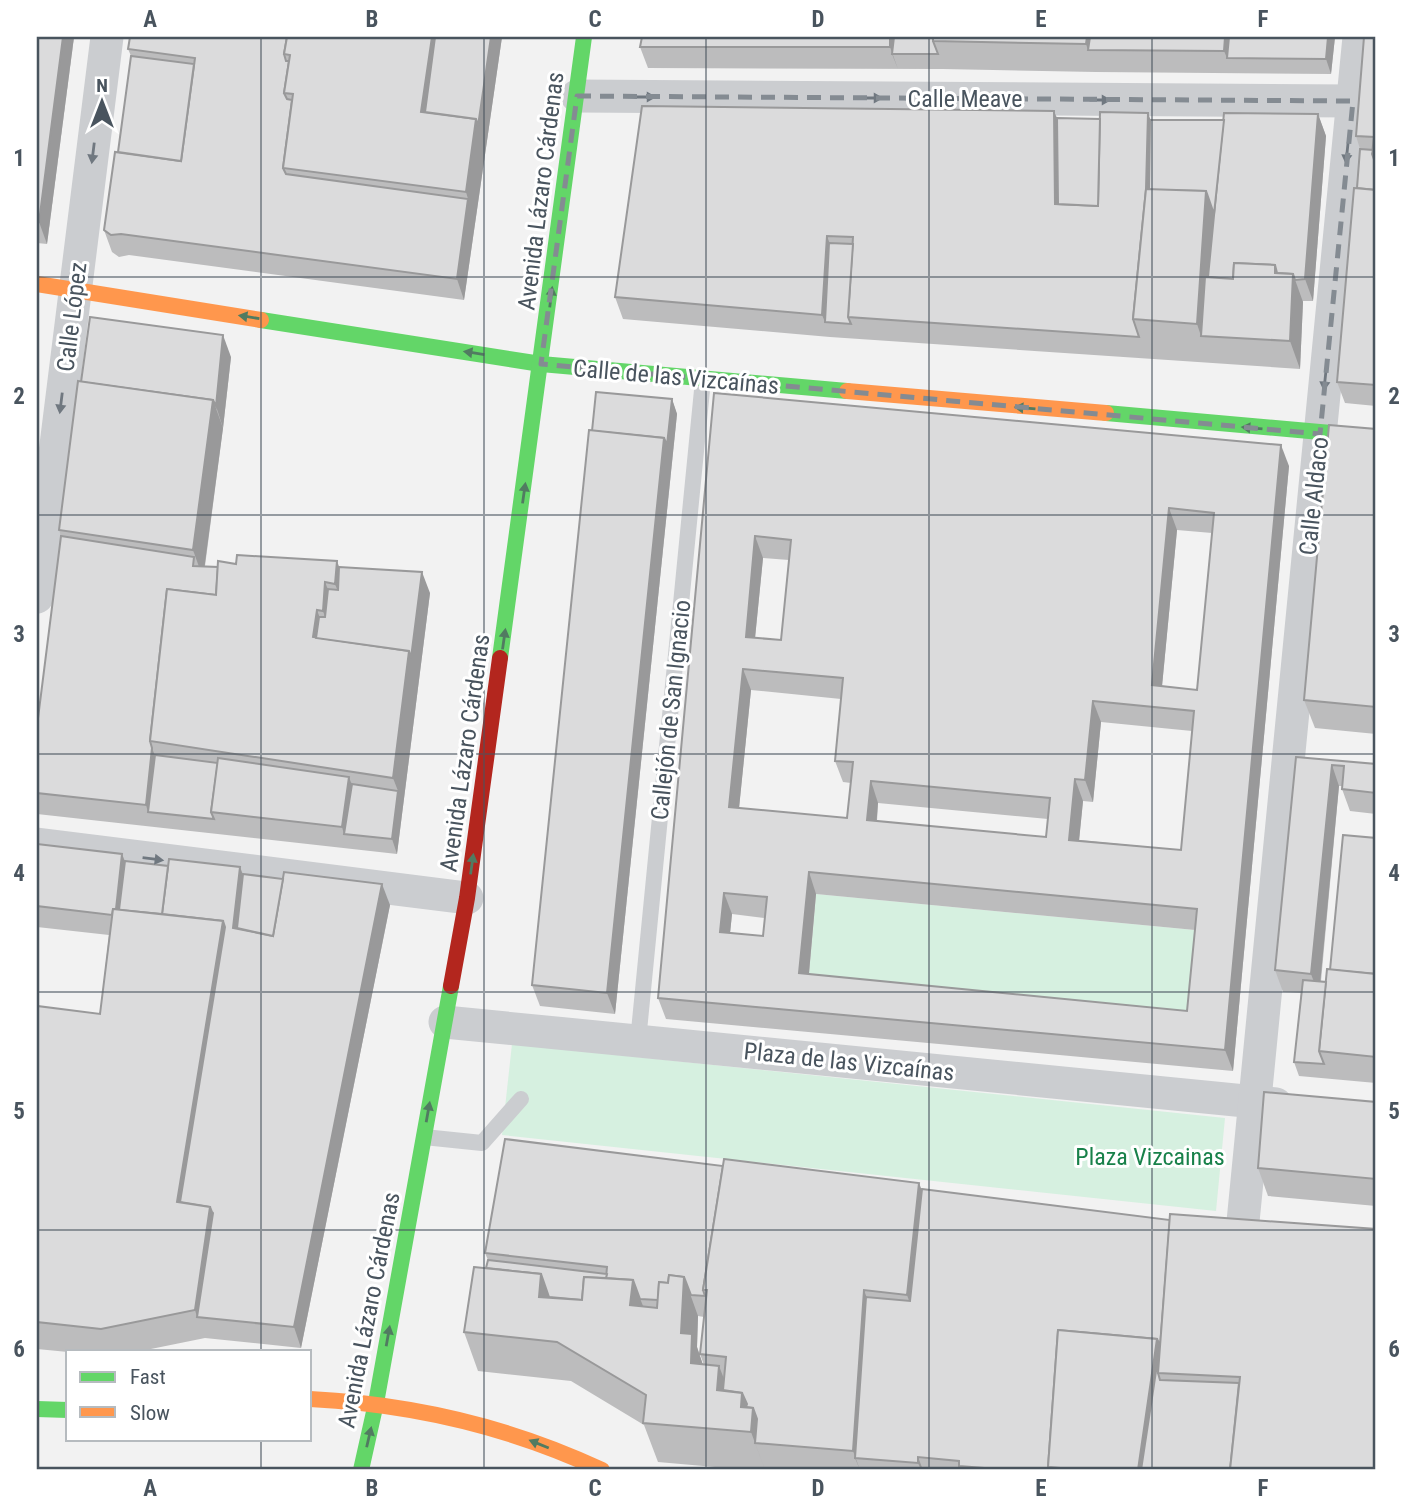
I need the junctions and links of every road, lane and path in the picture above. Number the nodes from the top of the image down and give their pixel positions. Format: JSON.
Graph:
{"nodes":[{"id":1,"x":107,"y":37,"type":"edge"},
{"id":2,"x":584,"y":37,"type":"edge"},
{"id":3,"x":1359,"y":37,"type":"edge"},
{"id":4,"x":577,"y":96,"type":"junction"},
{"id":5,"x":1353,"y":101,"type":"junction"},
{"id":6,"x":37,"y":284,"type":"edge"},
{"id":7,"x":76,"y":290,"type":"junction"},
{"id":8,"x":541,"y":364,"type":"junction"},
{"id":9,"x":703,"y":380,"type":"junction"},
{"id":10,"x":1320,"y":433,"type":"junction"},
{"id":11,"x":1376,"y":437,"type":"edge"},
{"id":12,"x":37,"y":597,"type":"edge"},
{"id":13,"x":37,"y":845,"type":"edge"},
{"id":14,"x":467,"y":898,"type":"junction"},
{"id":15,"x":445,"y":1022,"type":"junction"},
{"id":16,"x":638,"y":1041,"type":"junction"},
{"id":17,"x":521,"y":1099,"type":"dead end"},
{"id":18,"x":1254,"y":1102,"type":"junction"},
{"id":19,"x":1308,"y":1107,"type":"edge"},
{"id":20,"x":424,"y":1137,"type":"junction"},
{"id":21,"x":1241,"y":1232,"type":"edge"},
{"id":22,"x":312,"y":1399,"type":"edge"},
{"id":23,"x":376,"y":1403,"type":"junction"},
{"id":24,"x":37,"y":1409,"type":"edge"},
{"id":25,"x":66,"y":1410,"type":"edge"},
{"id":26,"x":361,"y":1470,"type":"edge"},
{"id":27,"x":602,"y":1470,"type":"edge"}],
"edges":[{"from":1,"to":7,"type":"street","name":"Calle López","one_way":true},
{"from":2,"to":4,"type":"main road","name":"Avenida Lázaro Cárdenas"},
{"from":3,"to":5,"type":"street","name":"Calle Aldaco"},
{"from":4,"to":5,"type":"street","name":"Calle Meave","one_way":true},
{"from":8,"to":4,"type":"main road","name":"Avenida Lázaro Cárdenas","one_way":true},
{"from":5,"to":10,"type":"street","name":"Calle Aldaco","one_way":true},
{"from":6,"to":7,"type":"main road","name":"Calle de las Vizcaínas"},
{"from":8,"to":7,"type":"main road","name":"Calle de las Vizcaínas","one_way":true},
{"from":7,"to":12,"type":"street","name":"Calle López","one_way":true},
{"from":8,"to":9,"type":"main road","name":"Calle de las Vizcaínas"},
{"from":14,"to":8,"type":"main road","name":"Avenida Lázaro Cárdenas","one_way":true},
{"from":10,"to":9,"type":"main road","name":"Calle de las Vizcaínas","one_way":true},
{"from":9,"to":16,"type":"lane","name":"Callejón de San Ignacio"},
{"from":10,"to":11,"type":"main road","name":"Calle de las Vizcaínas"},
{"from":10,"to":18,"type":"street","name":"Calle Aldaco"},
{"from":13,"to":14,"type":"street","one_way":true},
{"from":14,"to":15,"type":"main road","name":"Avenida Lázaro Cárdenas"},
{"from":15,"to":16,"type":"street","name":"Plaza de las Vizcaínas"},
{"from":20,"to":15,"type":"main road","name":"Avenida Lázaro Cárdenas","one_way":true},
{"from":16,"to":18,"type":"street","name":"Plaza de las Vizcaínas"},
{"from":17,"to":20,"type":"lane"},
{"from":18,"to":19,"type":"street","name":"Plaza de las Vizcaínas"},
{"from":18,"to":21,"type":"street","name":"Calle Aldaco"},
{"from":23,"to":20,"type":"main road","name":"Avenida Lázaro Cárdenas","one_way":true},
{"from":22,"to":23,"type":"main road"},
{"from":26,"to":23,"type":"main road","name":"Avenida Lázaro Cárdenas","one_way":true},
{"from":27,"to":23,"type":"main road","one_way":true},
{"from":24,"to":25,"type":"main road"}]}
